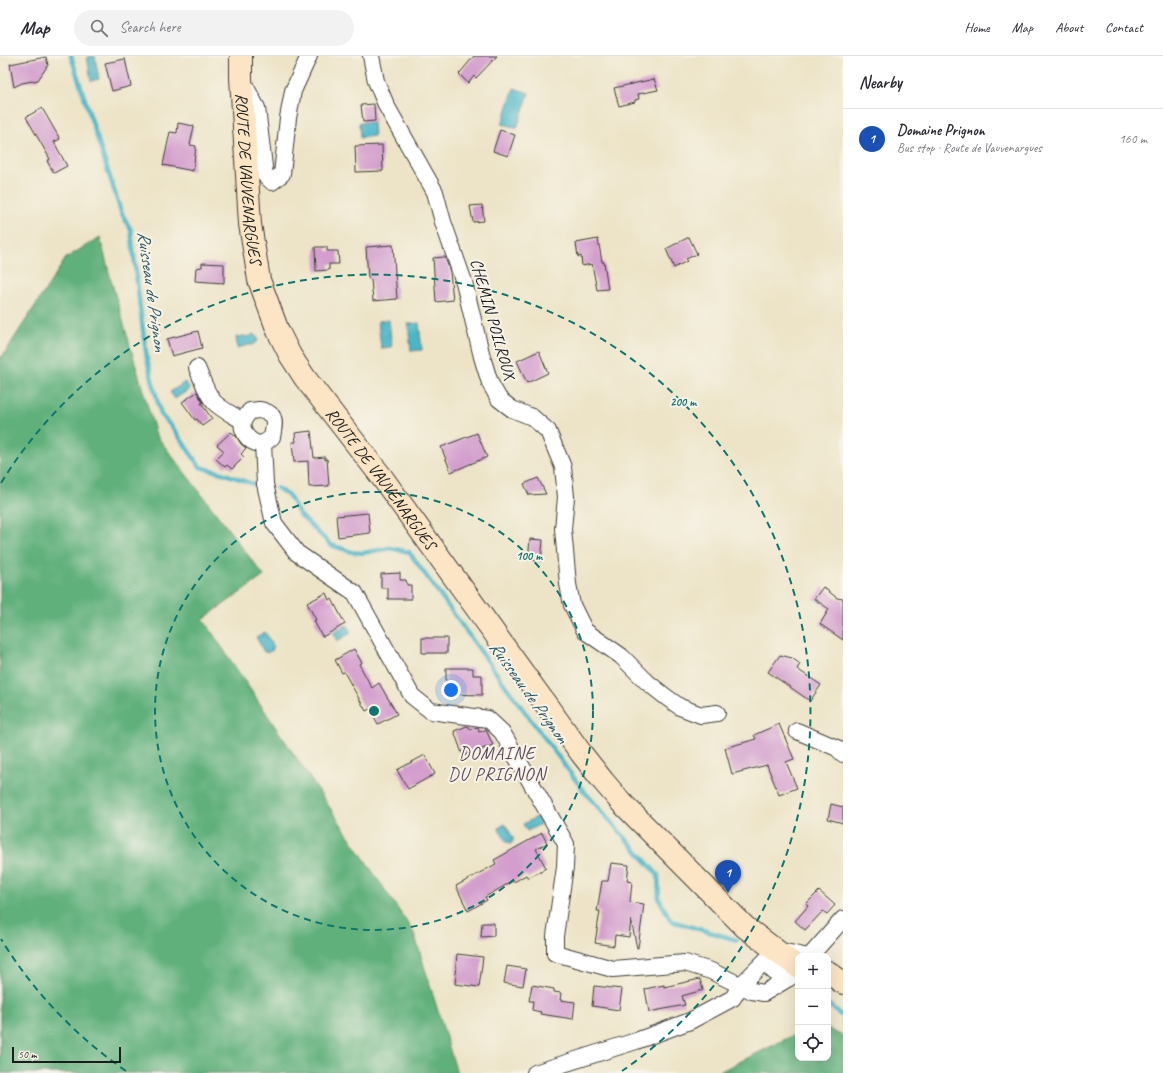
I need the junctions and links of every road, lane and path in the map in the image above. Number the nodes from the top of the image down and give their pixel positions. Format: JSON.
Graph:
{"nodes":[{"id":1,"x":241,"y":56,"type":"edge"},
{"id":2,"x":309,"y":56,"type":"edge"},
{"id":3,"x":371,"y":56,"type":"edge"},
{"id":4,"x":241,"y":78,"type":"junction"},
{"id":5,"x":197,"y":368,"type":"dead end"},
{"id":6,"x":243,"y":421,"type":"junction"},
{"id":7,"x":263,"y":443,"type":"junction"},
{"id":8,"x":717,"y":713,"type":"dead end"},
{"id":9,"x":797,"y":731,"type":"dead end"},
{"id":10,"x":843,"y":754,"type":"edge"},
{"id":11,"x":662,"y":841,"type":"junction"},
{"id":12,"x":843,"y":919,"type":"edge"},
{"id":13,"x":805,"y":953,"type":"edge"},
{"id":14,"x":812,"y":953,"type":"edge"},
{"id":15,"x":771,"y":955,"type":"junction"},
{"id":16,"x":795,"y":956,"type":"edge"},
{"id":17,"x":795,"y":972,"type":"edge"},
{"id":18,"x":831,"y":974,"type":"edge"},
{"id":19,"x":843,"y":983,"type":"edge"},
{"id":20,"x":740,"y":986,"type":"junction"},
{"id":21,"x":831,"y":991,"type":"edge"},
{"id":22,"x":843,"y":1000,"type":"edge"},
{"id":23,"x":535,"y":1073,"type":"edge"}],
"edges":[{"from":1,"to":4,"type":"main road","name":"ROUTE DE VAUVENARGUES"},
{"from":2,"to":4,"type":"street"},
{"from":3,"to":8,"type":"street","name":"CHEMIN POILROUX"},
{"from":4,"to":11,"type":"main road","name":"ROUTE DE VAUVENARGUES"},
{"from":5,"to":6,"type":"street"},
{"from":6,"to":7,"type":"street"},
{"from":6,"to":7,"type":"street"},
{"from":7,"to":20,"type":"street"},
{"from":9,"to":10,"type":"street"},
{"from":11,"to":13,"type":"main road","name":"ROUTE DE VAUVENARGUES"},
{"from":11,"to":15,"type":"main road","name":"ROUTE DE VAUVENARGUES"},
{"from":12,"to":14,"type":"street"},
{"from":15,"to":16,"type":"street"},
{"from":15,"to":17,"type":"main road","name":"ROUTE DE VAUVENARGUES"},
{"from":15,"to":20,"type":"street"},
{"from":17,"to":20,"type":"street"},
{"from":18,"to":19,"type":"main road"},
{"from":20,"to":23,"type":"street"},
{"from":21,"to":22,"type":"main road"}]}
